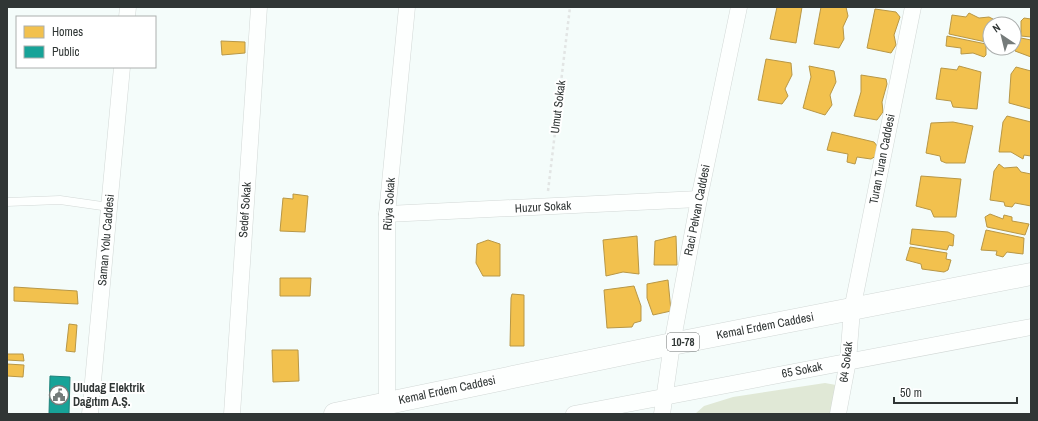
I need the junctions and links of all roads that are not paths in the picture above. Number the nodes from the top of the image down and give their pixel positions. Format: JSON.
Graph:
{"nodes":[{"id":1,"x":259,"y":7,"type":"edge"},
{"id":2,"x":407,"y":7,"type":"edge"},
{"id":3,"x":739,"y":7,"type":"edge"},
{"id":4,"x":913,"y":7,"type":"edge"},
{"id":5,"x":122,"y":68,"type":"edge"},
{"id":6,"x":698,"y":199,"type":"junction"},
{"id":7,"x":7,"y":202,"type":"edge"},
{"id":8,"x":109,"y":207,"type":"junction"},
{"id":9,"x":387,"y":214,"type":"junction"},
{"id":10,"x":1031,"y":274,"type":"edge"},
{"id":11,"x":852,"y":310,"type":"junction"},
{"id":12,"x":1031,"y":327,"type":"edge"},
{"id":13,"x":672,"y":344,"type":"junction"},
{"id":14,"x":848,"y":361,"type":"junction"},
{"id":15,"x":666,"y":396,"type":"junction"},
{"id":16,"x":387,"y":403,"type":"junction"},
{"id":17,"x":90,"y":414,"type":"edge"},
{"id":18,"x":232,"y":414,"type":"edge"},
{"id":19,"x":335,"y":414,"type":"edge"},
{"id":20,"x":574,"y":414,"type":"edge"},
{"id":21,"x":662,"y":414,"type":"edge"},
{"id":22,"x":838,"y":414,"type":"edge"}],
"edges":[{"from":1,"to":18,"type":"street","name":"Sedef Sokak"},
{"from":2,"to":9,"type":"street","name":"Rüya Sokak"},
{"from":3,"to":6,"type":"street","name":"Raci Pelvan Caddesi"},
{"from":4,"to":11,"type":"street","name":"Turan Turan Caddesi"},
{"from":5,"to":8,"type":"street","name":"Saman Yolu Caddesi"},
{"from":6,"to":9,"type":"street","name":"Huzur Sokak"},
{"from":6,"to":13,"type":"street","name":"Raci Pelvan Caddesi"},
{"from":7,"to":8,"type":"lane"},
{"from":8,"to":17,"type":"street","name":"Saman Yolu Caddesi"},
{"from":9,"to":16,"type":"street","name":"Rüya Sokak"},
{"from":10,"to":11,"type":"main road","name":"Kemal Erdem Caddesi","number":"10-78"},
{"from":11,"to":13,"type":"main road","name":"Kemal Erdem Caddesi","number":"10-78"},
{"from":11,"to":14,"type":"street","name":"64 Sokak"},
{"from":12,"to":14,"type":"street","name":"65 Sokak"},
{"from":13,"to":15,"type":"street","name":"Raci Pelvan Caddesi"},
{"from":13,"to":16,"type":"main road","name":"Kemal Erdem Caddesi","number":"10-78"},
{"from":14,"to":15,"type":"street","name":"65 Sokak"},
{"from":14,"to":22,"type":"street","name":"64 Sokak"},
{"from":15,"to":20,"type":"street","name":"65 Sokak"},
{"from":15,"to":21,"type":"street","name":"Raci Pelvan Caddesi"},
{"from":16,"to":19,"type":"main road","name":"Kemal Erdem Caddesi","number":"10-78"}]}
